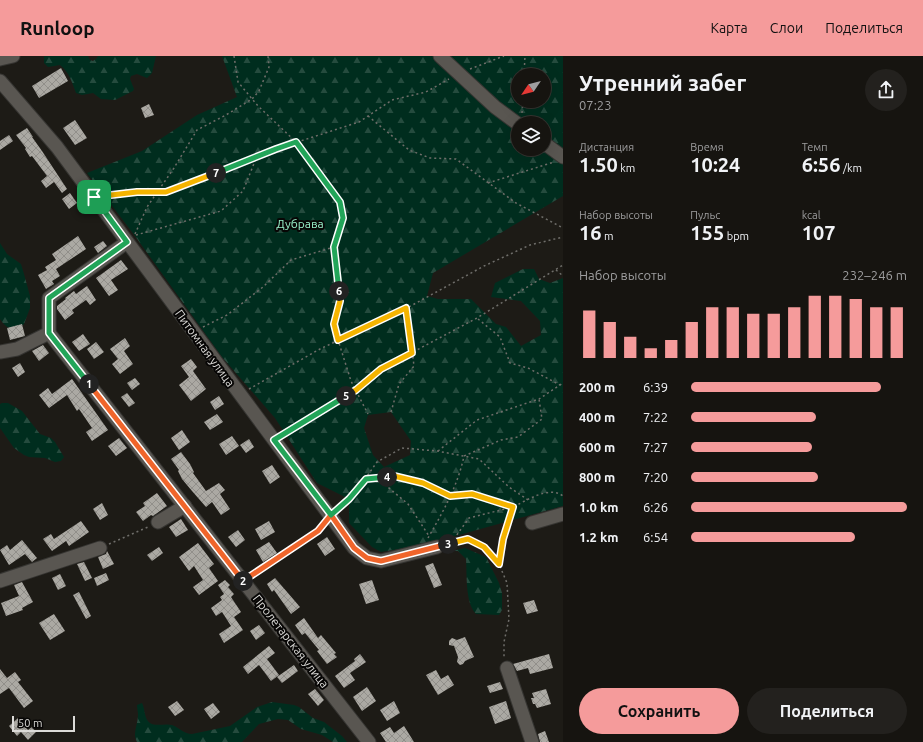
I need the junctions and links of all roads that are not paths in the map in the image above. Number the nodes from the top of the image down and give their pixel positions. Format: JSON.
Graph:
{"nodes":[{"id":1,"x":13,"y":56,"type":"edge"},
{"id":2,"x":440,"y":56,"type":"edge"},
{"id":3,"x":0,"y":59,"type":"edge"},
{"id":4,"x":0,"y":81,"type":"edge"},
{"id":5,"x":513,"y":116,"type":"edge"},
{"id":6,"x":551,"y":150,"type":"edge"},
{"id":7,"x":559,"y":159,"type":"edge"},
{"id":8,"x":127,"y":242,"type":"junction"},
{"id":9,"x":49,"y":333,"type":"junction"},
{"id":10,"x":0,"y":352,"type":"edge"},
{"id":11,"x":185,"y":506,"type":"junction"},
{"id":12,"x":563,"y":514,"type":"edge"},
{"id":13,"x":158,"y":522,"type":"road end"},
{"id":14,"x":532,"y":523,"type":"dead end"},
{"id":15,"x":100,"y":548,"type":"road end"},
{"id":16,"x":437,"y":548,"type":"road end"},
{"id":17,"x":0,"y":581,"type":"edge"},
{"id":18,"x":506,"y":668,"type":"road end"},
{"id":19,"x":369,"y":742,"type":"edge"},
{"id":20,"x":532,"y":742,"type":"edge"}],
"edges":[{"from":1,"to":3,"type":"street"},
{"from":2,"to":5,"type":"street"},
{"from":4,"to":8,"type":"street","name":"Питомная улица"},
{"from":6,"to":7,"type":"street"},
{"from":8,"to":9,"type":"street"},
{"from":8,"to":16,"type":"street","name":"Питомная улица"},
{"from":9,"to":10,"type":"street"},
{"from":9,"to":11,"type":"street","name":"Пролетарская улица"},
{"from":11,"to":13,"type":"street"},
{"from":11,"to":19,"type":"street","name":"Пролетарская улица"},
{"from":12,"to":14,"type":"street"},
{"from":15,"to":17,"type":"street"},
{"from":18,"to":20,"type":"street"}]}
